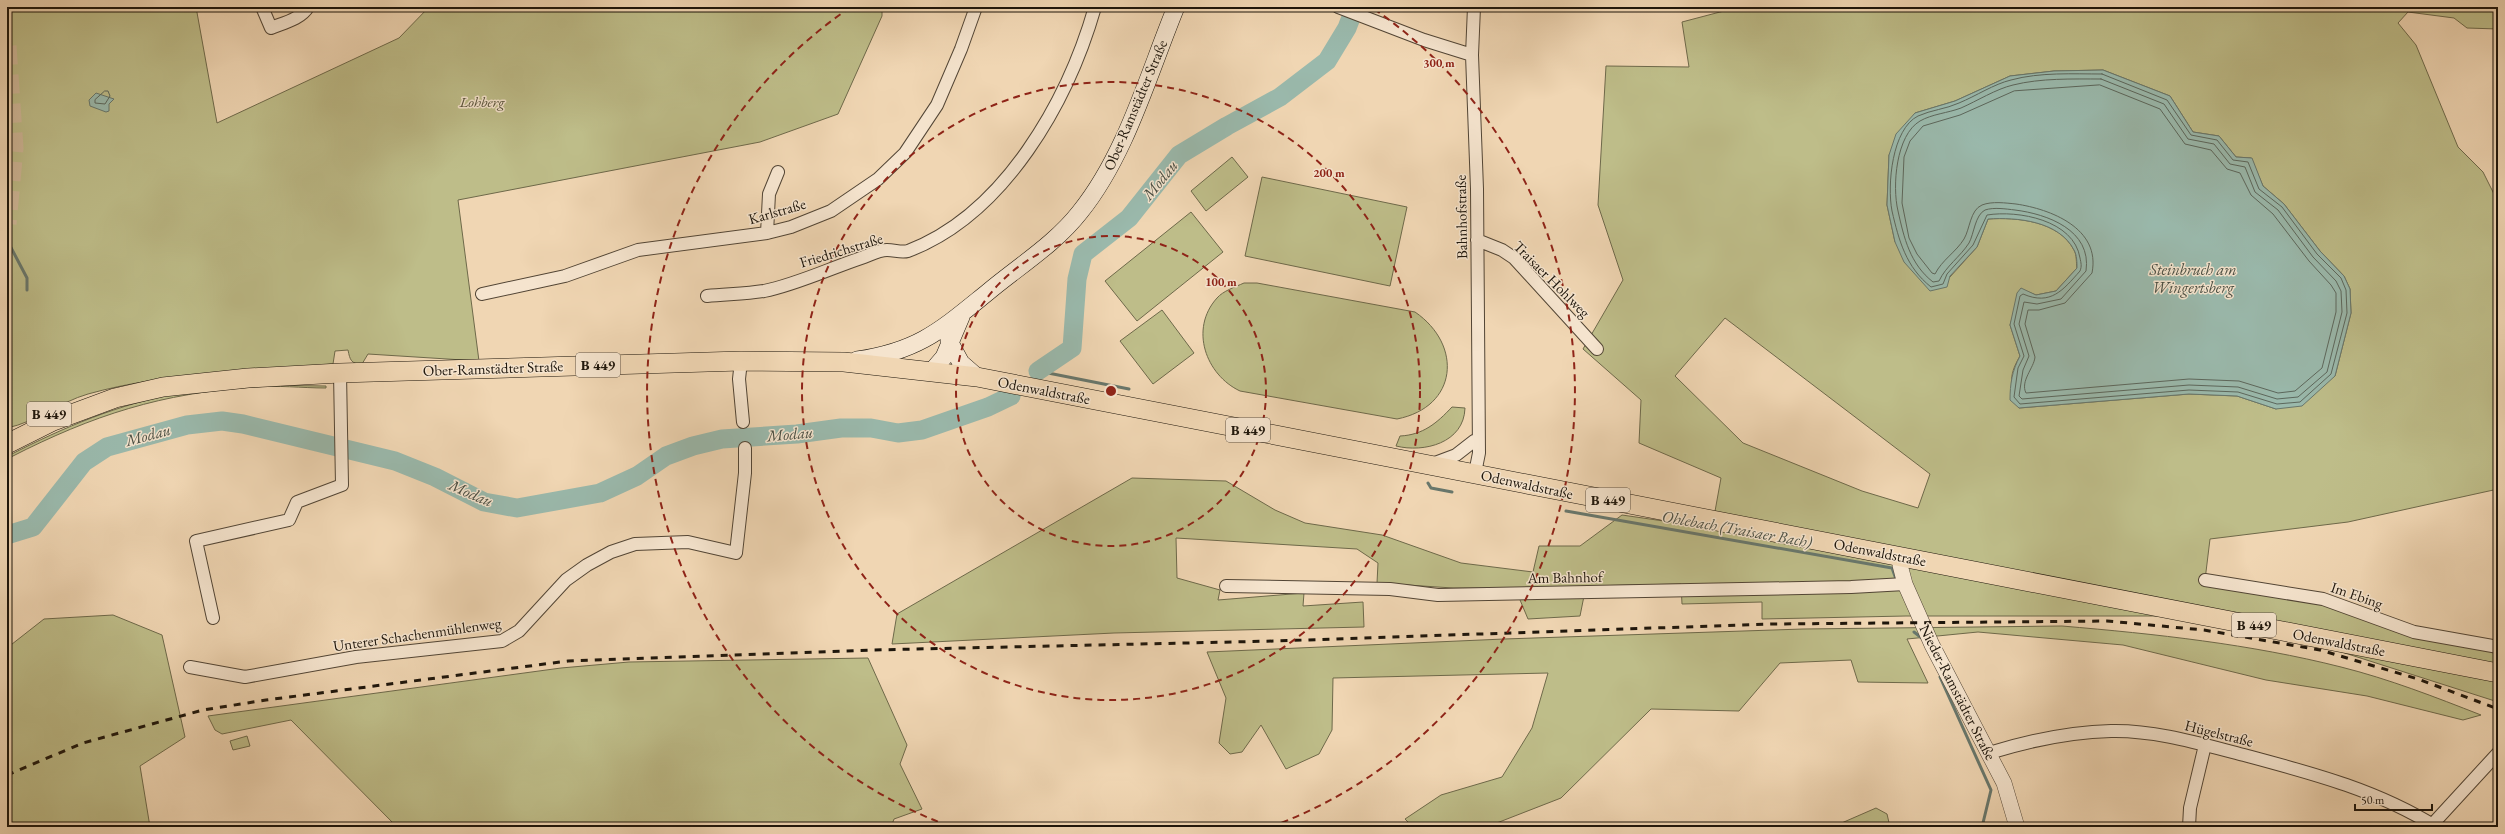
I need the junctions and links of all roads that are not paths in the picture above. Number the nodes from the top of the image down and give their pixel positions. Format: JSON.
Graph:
{"nodes":[{"id":1,"x":262,"y":7,"type":"edge"},
{"id":2,"x":308,"y":7,"type":"edge"},
{"id":3,"x":976,"y":7,"type":"edge"},
{"id":4,"x":1095,"y":7,"type":"edge"},
{"id":5,"x":1176,"y":7,"type":"edge"},
{"id":6,"x":1474,"y":7,"type":"edge"},
{"id":7,"x":1340,"y":8,"type":"edge"},
{"id":8,"x":1362,"y":12,"type":"edge"},
{"id":9,"x":1472,"y":55,"type":"junction"},
{"id":10,"x":778,"y":172,"type":"dead end"},
{"id":11,"x":768,"y":233,"type":"junction"},
{"id":12,"x":1478,"y":240,"type":"junction"},
{"id":13,"x":482,"y":294,"type":"dead end"},
{"id":14,"x":707,"y":296,"type":"dead end"},
{"id":15,"x":945,"y":336,"type":"junction"},
{"id":16,"x":1597,"y":349,"type":"dead end"},
{"id":17,"x":741,"y":361,"type":"junction"},
{"id":18,"x":844,"y":362,"type":"junction"},
{"id":19,"x":932,"y":371,"type":"junction"},
{"id":20,"x":340,"y":373,"type":"junction"},
{"id":21,"x":977,"y":377,"type":"junction"},
{"id":22,"x":743,"y":422,"type":"dead end"},
{"id":23,"x":1478,"y":427,"type":"junction"},
{"id":24,"x":8,"y":441,"type":"edge"},
{"id":25,"x":1474,"y":441,"type":"junction"},
{"id":26,"x":744,"y":448,"type":"dead end"},
{"id":27,"x":1431,"y":464,"type":"junction"},
{"id":28,"x":1475,"y":473,"type":"junction"},
{"id":29,"x":1901,"y":557,"type":"junction"},
{"id":30,"x":2205,"y":580,"type":"dead end"},
{"id":31,"x":1905,"y":584,"type":"junction"},
{"id":32,"x":1226,"y":586,"type":"dead end"},
{"id":33,"x":213,"y":618,"type":"dead end"},
{"id":34,"x":2498,"y":647,"type":"edge"},
{"id":35,"x":190,"y":667,"type":"dead end"},
{"id":36,"x":2498,"y":673,"type":"edge"},
{"id":37,"x":2205,"y":745,"type":"junction"},
{"id":38,"x":1989,"y":753,"type":"junction"},
{"id":39,"x":2498,"y":753,"type":"edge"},
{"id":40,"x":2433,"y":826,"type":"edge"},
{"id":41,"x":2017,"y":827,"type":"edge"},
{"id":42,"x":2189,"y":827,"type":"edge"}],
"edges":[{"from":1,"to":2,"type":"street"},
{"from":3,"to":11,"type":"street","name":"Karlstraße"},
{"from":4,"to":14,"type":"street","name":"Friedrichstraße"},
{"from":5,"to":15,"type":"main road","name":"Ober-Ramstädter Straße"},
{"from":6,"to":9,"type":"street","name":"Bahnhofstraße"},
{"from":7,"to":8,"type":"street"},
{"from":8,"to":9,"type":"street"},
{"from":9,"to":12,"type":"street","name":"Bahnhofstraße"},
{"from":10,"to":11,"type":"street"},
{"from":11,"to":13,"type":"street","name":"Karlstraße"},
{"from":12,"to":16,"type":"street","name":"Traisaer Hohlweg"},
{"from":12,"to":23,"type":"street","name":"Bahnhofstraße"},
{"from":15,"to":18,"type":"main road","name":"Ober-Ramstädter Straße"},
{"from":15,"to":19,"type":"main road","name":"Ober-Ramstädter Straße"},
{"from":15,"to":21,"type":"main road"},
{"from":17,"to":18,"type":"main road","name":"Ober-Ramstädter Straße","number":"B 449"},
{"from":17,"to":20,"type":"main road","name":"Ober-Ramstädter Straße","number":"B 449"},
{"from":17,"to":22,"type":"street"},
{"from":18,"to":19,"type":"main road","name":"Ober-Ramstädter Straße","number":"B 449"},
{"from":19,"to":21,"type":"main road","name":"Odenwaldstraße","number":"B 449"},
{"from":20,"to":24,"type":"main road","name":"Ober-Ramstädter Straße","number":"B 449"},
{"from":20,"to":33,"type":"street"},
{"from":21,"to":27,"type":"main road","name":"Odenwaldstraße","number":"B 449"},
{"from":23,"to":25,"type":"street","name":"Bahnhofstraße"},
{"from":23,"to":28,"type":"street","name":"Bahnhofstraße"},
{"from":25,"to":27,"type":"street"},
{"from":25,"to":28,"type":"street","name":"Bahnhofstraße"},
{"from":26,"to":35,"type":"street","name":"Unterer Schachenmühlenweg"},
{"from":27,"to":28,"type":"main road","name":"Odenwaldstraße","number":"B 449"},
{"from":28,"to":29,"type":"main road","name":"Odenwaldstraße","number":"B 449"},
{"from":29,"to":31,"type":"street","name":"Nieder-Ramstädter Straße"},
{"from":29,"to":36,"type":"main road","name":"Odenwaldstraße","number":"B 449"},
{"from":30,"to":34,"type":"street","name":"Im Ebing"},
{"from":31,"to":32,"type":"street","name":"Am Bahnhof"},
{"from":31,"to":38,"type":"street","name":"Nieder-Ramstädter Straße"},
{"from":37,"to":38,"type":"street","name":"Hügelstraße"},
{"from":37,"to":40,"type":"street","name":"Hügelstraße"},
{"from":37,"to":42,"type":"street"},
{"from":38,"to":41,"type":"street","name":"Nieder-Ramstädter Straße"},
{"from":39,"to":40,"type":"street"}]}
